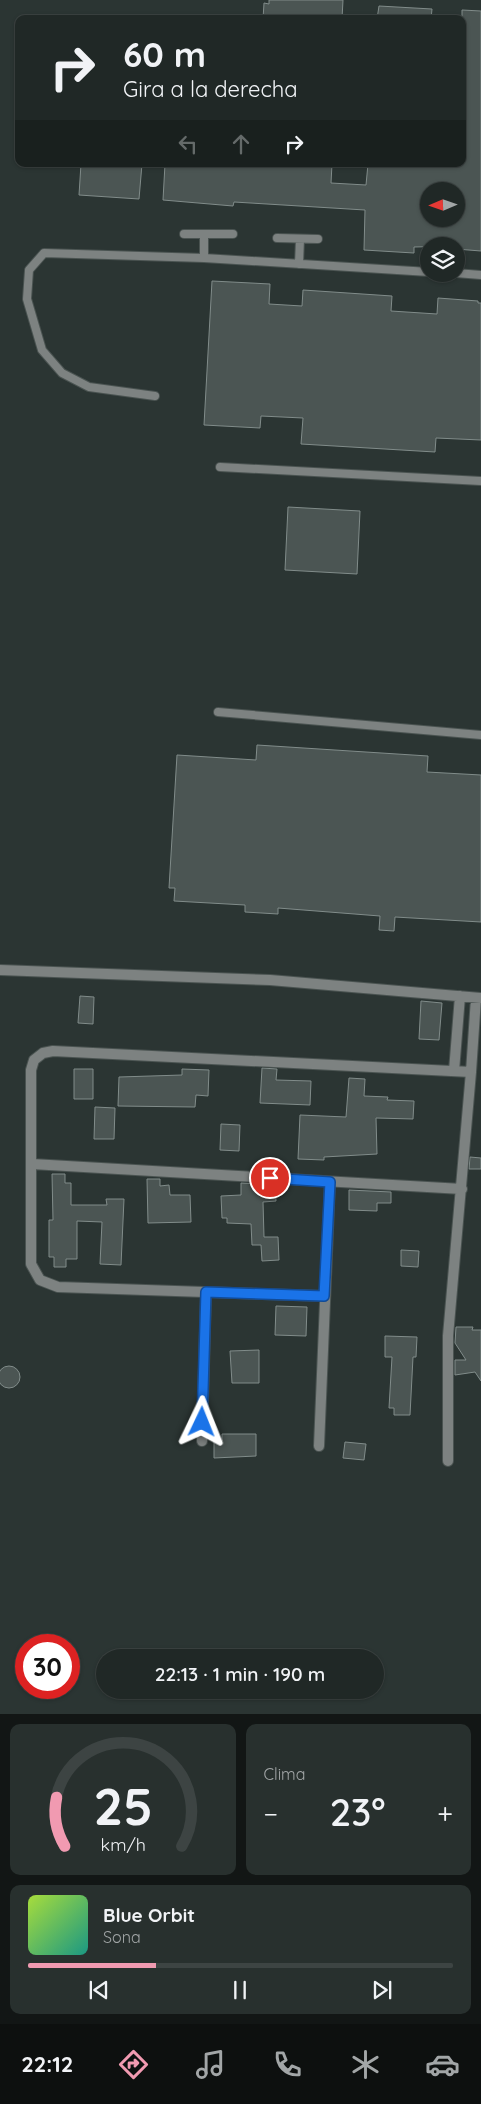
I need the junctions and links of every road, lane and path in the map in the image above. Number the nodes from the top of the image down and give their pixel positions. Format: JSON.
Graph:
{"nodes":[{"id":1,"x":184,"y":234,"type":"dead end"},
{"id":2,"x":232,"y":234,"type":"dead end"},
{"id":3,"x":204,"y":235,"type":"junction"},
{"id":4,"x":277,"y":238,"type":"dead end"},
{"id":5,"x":300,"y":239,"type":"junction"},
{"id":6,"x":318,"y":240,"type":"dead end"},
{"id":7,"x":204,"y":258,"type":"junction"},
{"id":8,"x":299,"y":264,"type":"junction"},
{"id":9,"x":420,"y":271,"type":"edge"},
{"id":10,"x":465,"y":274,"type":"edge"},
{"id":11,"x":481,"y":275,"type":"edge"},
{"id":12,"x":155,"y":396,"type":"dead end"},
{"id":13,"x":220,"y":467,"type":"dead end"},
{"id":14,"x":481,"y":481,"type":"edge"},
{"id":15,"x":218,"y":712,"type":"dead end"},
{"id":16,"x":481,"y":735,"type":"edge"},
{"id":17,"x":0,"y":970,"type":"edge"},
{"id":18,"x":460,"y":996,"type":"junction"},
{"id":19,"x":479,"y":998,"type":"edge"},
{"id":20,"x":454,"y":1071,"type":"junction"},
{"id":21,"x":471,"y":1072,"type":"junction"},
{"id":22,"x":32,"y":1164,"type":"junction"},
{"id":23,"x":330,"y":1182,"type":"junction"},
{"id":24,"x":462,"y":1188,"type":"junction"},
{"id":25,"x":206,"y":1292,"type":"junction"},
{"id":26,"x":324,"y":1296,"type":"junction"},
{"id":27,"x":202,"y":1441,"type":"dead end"},
{"id":28,"x":319,"y":1446,"type":"dead end"},
{"id":29,"x":448,"y":1461,"type":"dead end"}],
"edges":[{"from":1,"to":3,"type":"lane"},
{"from":2,"to":3,"type":"lane"},
{"from":3,"to":7,"type":"lane"},
{"from":4,"to":5,"type":"lane"},
{"from":5,"to":6,"type":"lane"},
{"from":5,"to":8,"type":"lane"},
{"from":7,"to":8,"type":"lane"},
{"from":7,"to":12,"type":"lane"},
{"from":8,"to":9,"type":"lane"},
{"from":10,"to":11,"type":"lane"},
{"from":13,"to":14,"type":"lane"},
{"from":15,"to":16,"type":"lane"},
{"from":17,"to":18,"type":"street"},
{"from":18,"to":19,"type":"street"},
{"from":18,"to":20,"type":"street"},
{"from":19,"to":21,"type":"street"},
{"from":20,"to":21,"type":"street"},
{"from":20,"to":22,"type":"street"},
{"from":21,"to":24,"type":"street"},
{"from":22,"to":23,"type":"street"},
{"from":22,"to":25,"type":"street"},
{"from":23,"to":24,"type":"street"},
{"from":23,"to":26,"type":"street"},
{"from":24,"to":29,"type":"street"},
{"from":25,"to":26,"type":"street"},
{"from":25,"to":27,"type":"street"},
{"from":26,"to":28,"type":"street"}]}
